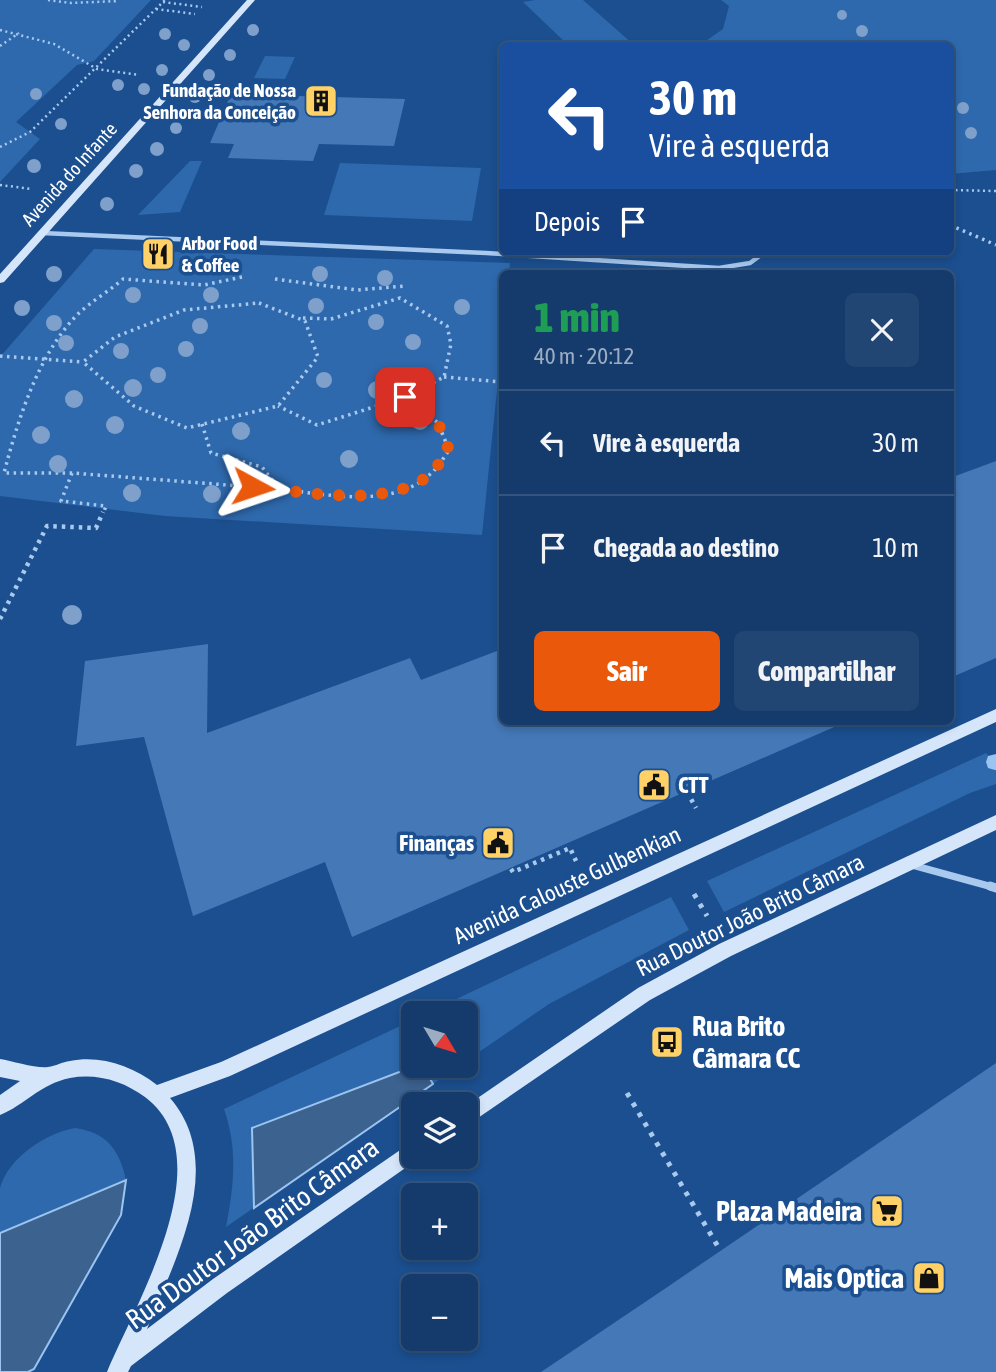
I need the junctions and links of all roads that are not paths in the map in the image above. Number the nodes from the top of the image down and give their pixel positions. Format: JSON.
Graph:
{"nodes":[{"id":1,"x":251,"y":0,"type":"edge"},
{"id":2,"x":40,"y":233,"type":"junction"},
{"id":3,"x":499,"y":251,"type":"edge"},
{"id":4,"x":486,"y":253,"type":"junction"},
{"id":5,"x":499,"y":254,"type":"edge"},
{"id":6,"x":533,"y":256,"type":"edge"},
{"id":7,"x":762,"y":256,"type":"edge"},
{"id":8,"x":0,"y":279,"type":"edge"},
{"id":9,"x":996,"y":715,"type":"edge"},
{"id":10,"x":996,"y":822,"type":"edge"},
{"id":11,"x":908,"y":864,"type":"junction"},
{"id":12,"x":996,"y":888,"type":"edge"},
{"id":13,"x":0,"y":1068,"type":"edge"},
{"id":14,"x":43,"y":1076,"type":"junction"},
{"id":15,"x":156,"y":1094,"type":"junction"},
{"id":16,"x":0,"y":1106,"type":"edge"},
{"id":17,"x":478,"y":1108,"type":"edge"},
{"id":18,"x":401,"y":1161,"type":"edge"},
{"id":19,"x":121,"y":1366,"type":"edge"}],
"edges":[{"from":1,"to":2,"type":"main road","name":"Avenida do Infante"},
{"from":2,"to":4,"type":"lane"},
{"from":2,"to":8,"type":"main road","name":"Avenida do Infante"},
{"from":3,"to":4,"type":"lane"},
{"from":4,"to":5,"type":"lane"},
{"from":6,"to":7,"type":"lane"},
{"from":9,"to":15,"type":"main road","name":"Avenida Calouste Gulbenkian"},
{"from":10,"to":11,"type":"main road","name":"Rua Doutor João Brito Câmara"},
{"from":11,"to":12,"type":"street"},
{"from":11,"to":17,"type":"main road","name":"Rua Doutor João Brito Câmara"},
{"from":13,"to":14,"type":"main road"},
{"from":14,"to":15,"type":"main road"},
{"from":14,"to":16,"type":"main road"},
{"from":15,"to":19,"type":"main road"},
{"from":18,"to":19,"type":"main road","name":"Rua Doutor João Brito Câmara"}]}
